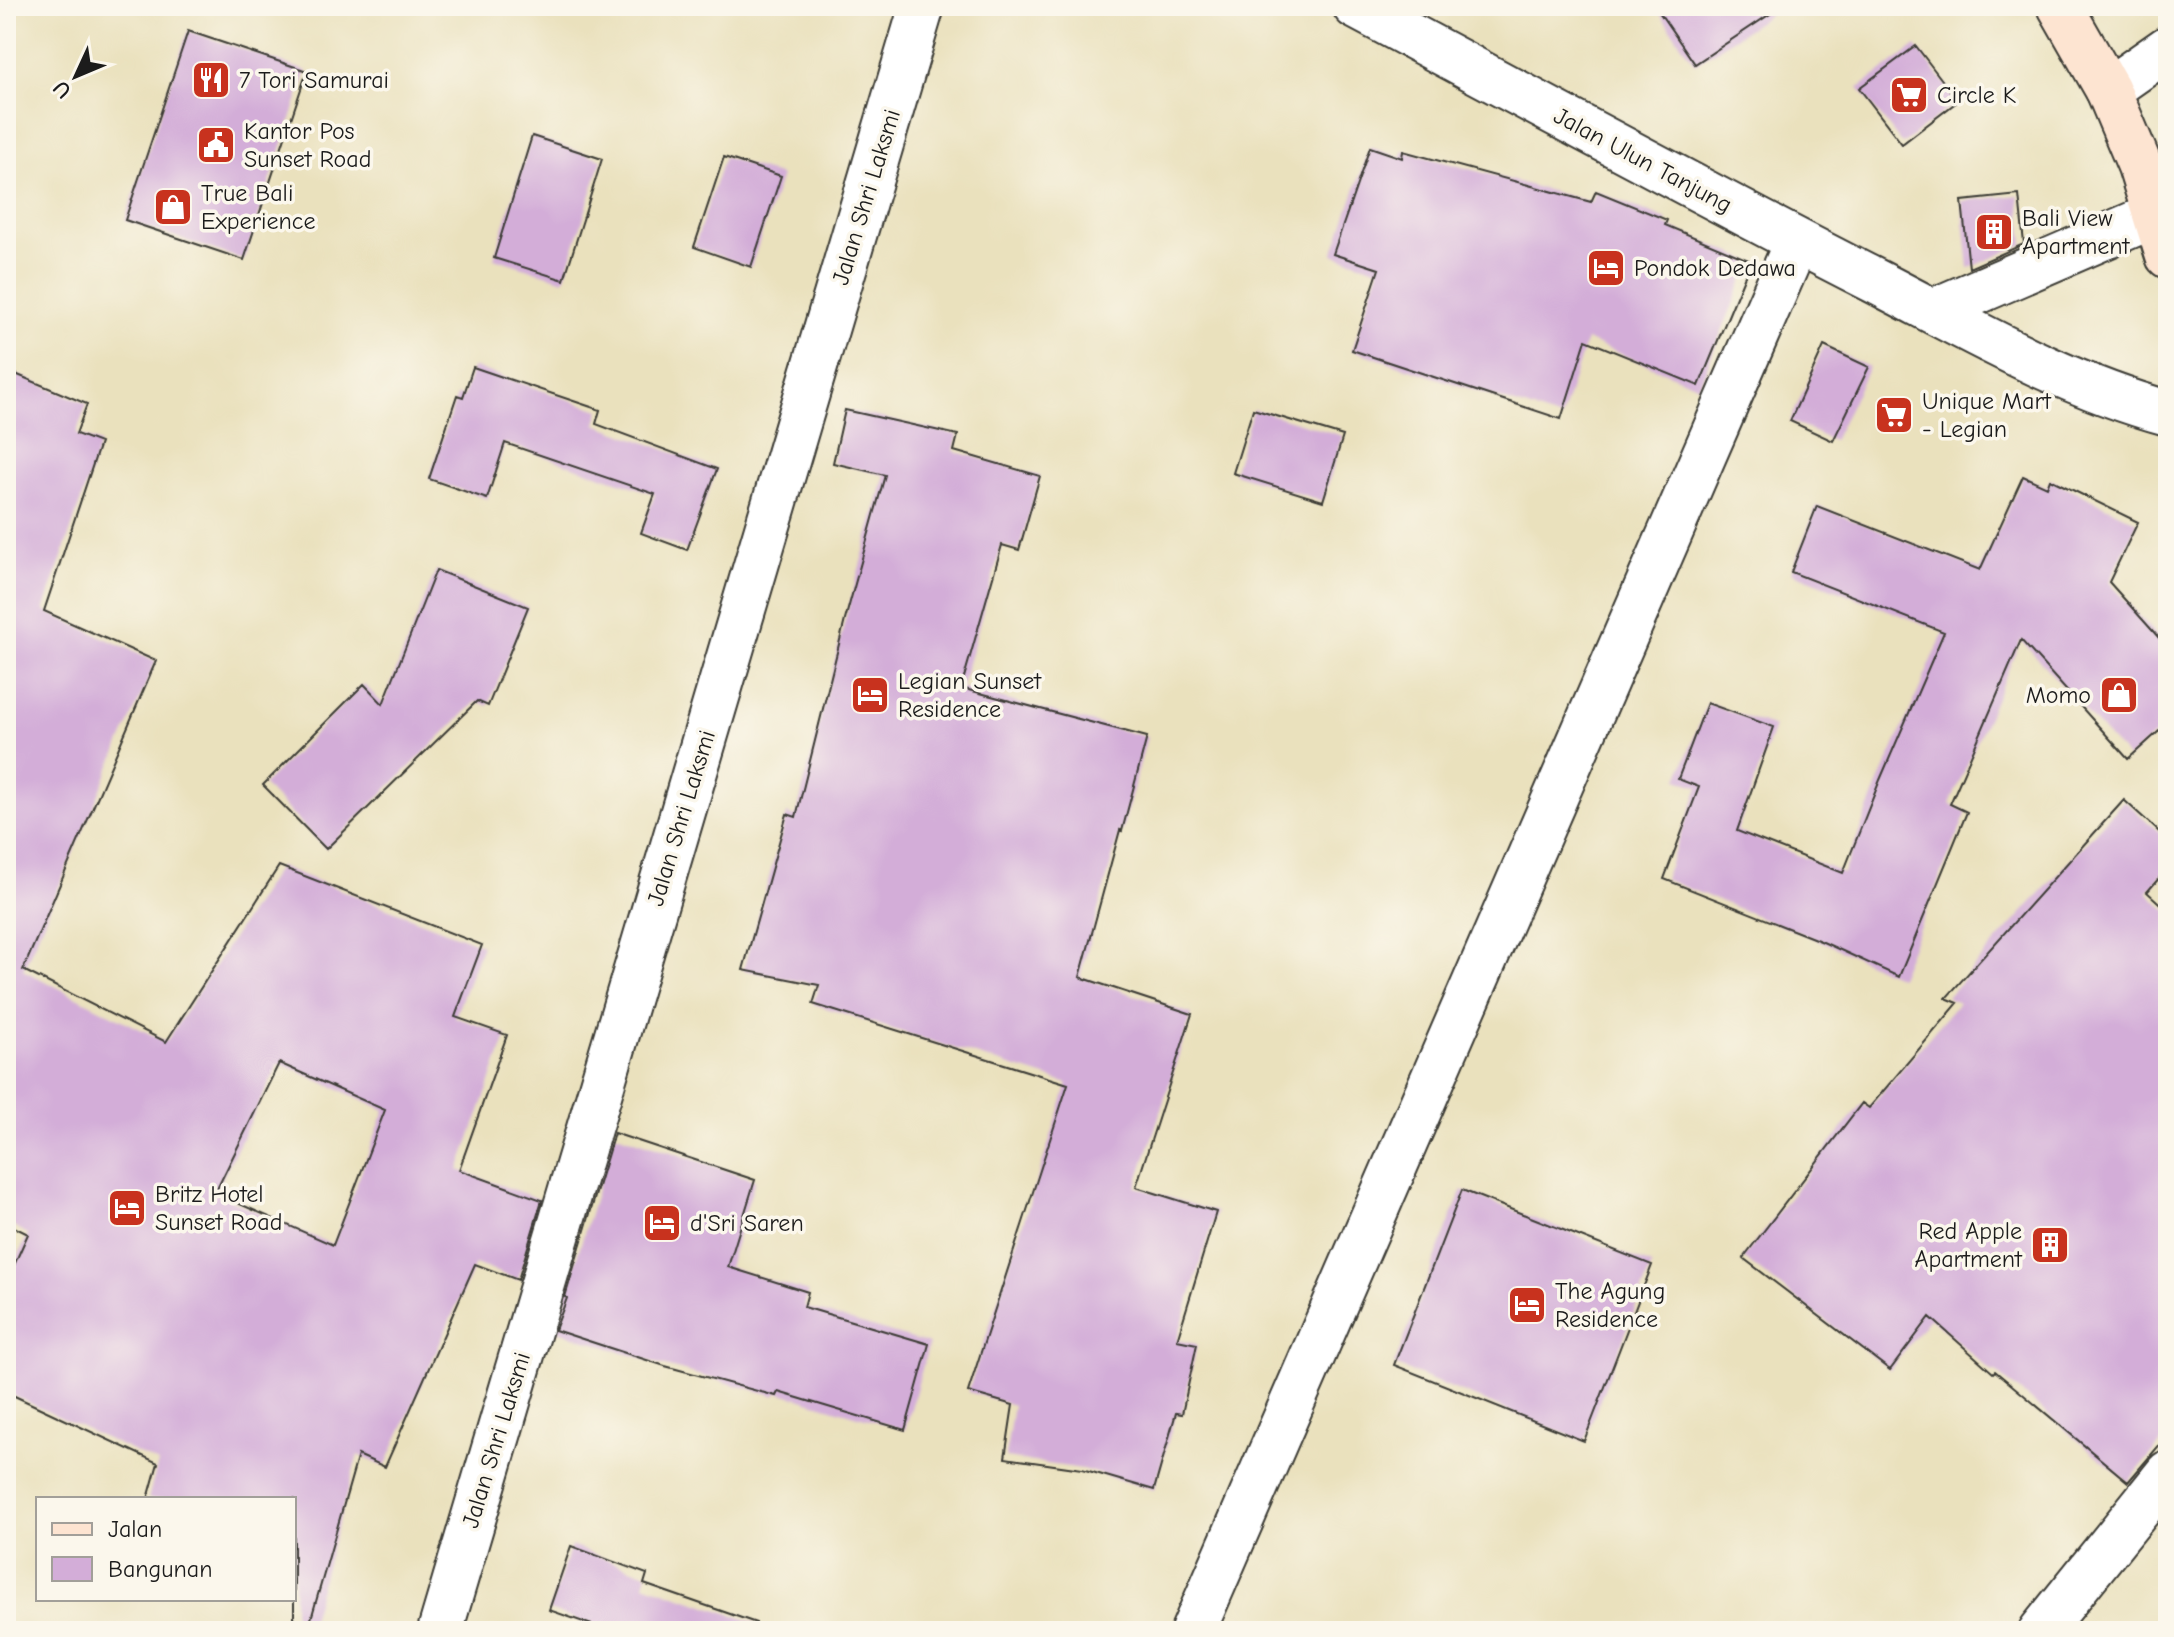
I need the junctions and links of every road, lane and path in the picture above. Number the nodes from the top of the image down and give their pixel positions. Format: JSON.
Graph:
{"nodes":[{"id":1,"x":922,"y":6,"type":"edge"},
{"id":2,"x":1355,"y":6,"type":"edge"},
{"id":3,"x":2060,"y":6,"type":"edge"},
{"id":4,"x":2168,"y":48,"type":"edge"},
{"id":5,"x":2108,"y":90,"type":"junction"},
{"id":6,"x":2155,"y":215,"type":"junction"},
{"id":7,"x":1797,"y":241,"type":"junction"},
{"id":8,"x":2168,"y":256,"type":"edge"},
{"id":9,"x":1933,"y":311,"type":"junction"},
{"id":10,"x":2168,"y":413,"type":"edge"},
{"id":11,"x":2168,"y":1473,"type":"edge"},
{"id":12,"x":440,"y":1631,"type":"edge"},
{"id":13,"x":1193,"y":1631,"type":"edge"},
{"id":14,"x":2041,"y":1631,"type":"edge"}],
"edges":[{"from":1,"to":12,"type":"street","name":"Jalan Shri Laksmi"},
{"from":2,"to":7,"type":"street","name":"Jalan Ulun Tanjung"},
{"from":3,"to":5,"type":"main road"},
{"from":4,"to":5,"type":"street"},
{"from":5,"to":6,"type":"main road"},
{"from":6,"to":8,"type":"main road"},
{"from":6,"to":9,"type":"street"},
{"from":7,"to":9,"type":"street","name":"Jalan Ulun Tanjung"},
{"from":7,"to":13,"type":"street"},
{"from":9,"to":10,"type":"street","name":"Jalan Ulun Tanjung"},
{"from":11,"to":14,"type":"street"}]}
